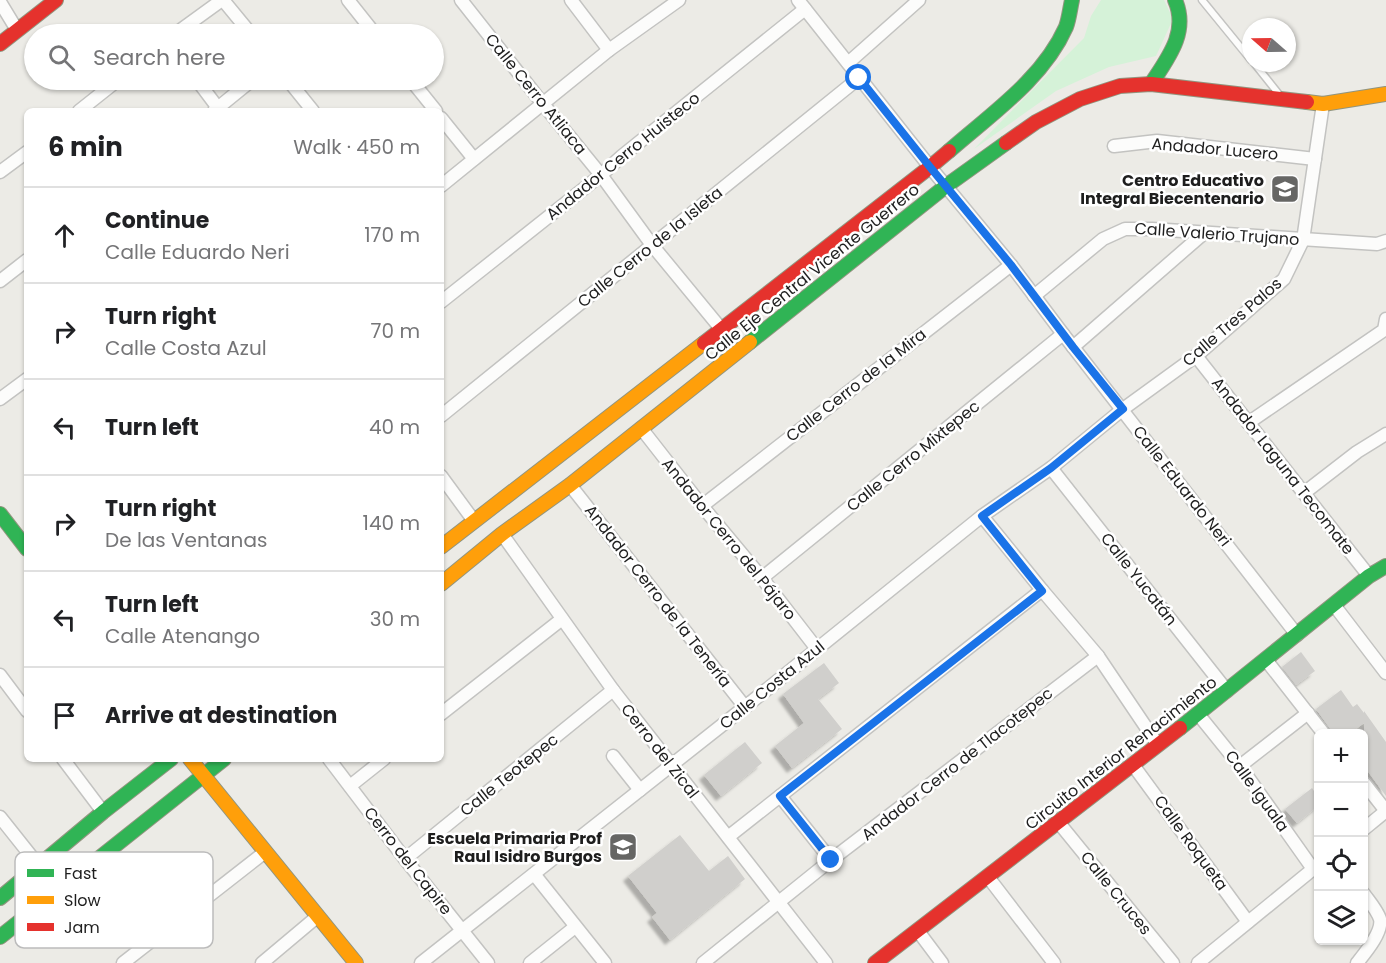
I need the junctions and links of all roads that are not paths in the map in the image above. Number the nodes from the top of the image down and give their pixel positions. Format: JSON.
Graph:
{"nodes":[{"id":1,"x":56,"y":0,"type":"edge"},
{"id":2,"x":222,"y":0,"type":"edge"},
{"id":3,"x":348,"y":0,"type":"edge"},
{"id":4,"x":461,"y":0,"type":"edge"},
{"id":5,"x":571,"y":0,"type":"edge"},
{"id":6,"x":679,"y":0,"type":"edge"},
{"id":7,"x":919,"y":0,"type":"edge"},
{"id":8,"x":1072,"y":0,"type":"edge"},
{"id":9,"x":1175,"y":0,"type":"edge"},
{"id":10,"x":1202,"y":0,"type":"edge"},
{"id":11,"x":0,"y":2,"type":"edge"},
{"id":12,"x":801,"y":4,"type":"edge"},
{"id":13,"x":25,"y":24,"type":"edge"},
{"id":14,"x":189,"y":24,"type":"edge"},
{"id":15,"x":242,"y":24,"type":"edge"},
{"id":16,"x":367,"y":24,"type":"edge"},
{"id":17,"x":24,"y":25,"type":"edge"},
{"id":18,"x":17,"y":30,"type":"junction"},
{"id":19,"x":0,"y":44,"type":"edge"},
{"id":20,"x":1242,"y":49,"type":"edge"},
{"id":21,"x":609,"y":50,"type":"junction"},
{"id":22,"x":848,"y":63,"type":"junction"},
{"id":23,"x":1261,"y":72,"type":"edge"},
{"id":24,"x":859,"y":78,"type":"junction"},
{"id":25,"x":1151,"y":84,"type":"junction"},
{"id":26,"x":105,"y":90,"type":"edge"},
{"id":27,"x":203,"y":90,"type":"edge"},
{"id":28,"x":240,"y":90,"type":"edge"},
{"id":29,"x":296,"y":90,"type":"edge"},
{"id":30,"x":419,"y":90,"type":"edge"},
{"id":31,"x":1386,"y":94,"type":"edge"},
{"id":32,"x":1283,"y":98,"type":"junction"},
{"id":33,"x":543,"y":104,"type":"junction"},
{"id":34,"x":1323,"y":104,"type":"junction"},
{"id":35,"x":82,"y":108,"type":"edge"},
{"id":36,"x":215,"y":108,"type":"edge"},
{"id":37,"x":218,"y":108,"type":"edge"},
{"id":38,"x":311,"y":108,"type":"edge"},
{"id":39,"x":434,"y":108,"type":"edge"},
{"id":40,"x":444,"y":122,"type":"edge"},
{"id":41,"x":1114,"y":146,"type":"dead end"},
{"id":42,"x":24,"y":154,"type":"edge"},
{"id":43,"x":474,"y":159,"type":"junction"},
{"id":44,"x":1315,"y":159,"type":"junction"},
{"id":45,"x":930,"y":167,"type":"junction"},
{"id":46,"x":0,"y":172,"type":"edge"},
{"id":47,"x":601,"y":175,"type":"junction"},
{"id":48,"x":444,"y":184,"type":"edge"},
{"id":49,"x":946,"y":186,"type":"junction"},
{"id":50,"x":1204,"y":233,"type":"junction"},
{"id":51,"x":1304,"y":240,"type":"junction"},
{"id":52,"x":1386,"y":241,"type":"edge"},
{"id":53,"x":652,"y":244,"type":"junction"},
{"id":54,"x":24,"y":262,"type":"edge"},
{"id":55,"x":1011,"y":265,"type":"junction"},
{"id":56,"x":0,"y":281,"type":"edge"},
{"id":57,"x":1034,"y":297,"type":"junction"},
{"id":58,"x":444,"y":300,"type":"edge"},
{"id":59,"x":1385,"y":326,"type":"edge"},
{"id":60,"x":722,"y":330,"type":"junction"},
{"id":61,"x":1063,"y":334,"type":"junction"},
{"id":62,"x":1073,"y":347,"type":"junction"},
{"id":63,"x":1196,"y":356,"type":"junction"},
{"id":64,"x":24,"y":381,"type":"edge"},
{"id":65,"x":0,"y":399,"type":"edge"},
{"id":66,"x":1123,"y":409,"type":"junction"},
{"id":67,"x":444,"y":414,"type":"edge"},
{"id":68,"x":1248,"y":423,"type":"junction"},
{"id":69,"x":641,"y":428,"type":"junction"},
{"id":70,"x":1386,"y":434,"type":"edge"},
{"id":71,"x":1051,"y":468,"type":"junction"},
{"id":72,"x":444,"y":480,"type":"edge"},
{"id":73,"x":570,"y":485,"type":"junction"},
{"id":74,"x":1304,"y":494,"type":"junction"},
{"id":75,"x":702,"y":506,"type":"junction"},
{"id":76,"x":0,"y":514,"type":"edge"},
{"id":77,"x":982,"y":516,"type":"junction"},
{"id":78,"x":474,"y":521,"type":"junction"},
{"id":79,"x":502,"y":534,"type":"junction"},
{"id":80,"x":24,"y":545,"type":"edge"},
{"id":81,"x":444,"y":545,"type":"edge"},
{"id":82,"x":1386,"y":566,"type":"edge"},
{"id":83,"x":1369,"y":576,"type":"junction"},
{"id":84,"x":762,"y":578,"type":"junction"},
{"id":85,"x":444,"y":582,"type":"edge"},
{"id":86,"x":1042,"y":591,"type":"junction"},
{"id":87,"x":1335,"y":605,"type":"junction"},
{"id":88,"x":562,"y":619,"type":"junction"},
{"id":89,"x":1297,"y":634,"type":"junction"},
{"id":90,"x":817,"y":649,"type":"junction"},
{"id":91,"x":1098,"y":656,"type":"junction"},
{"id":92,"x":1266,"y":660,"type":"junction"},
{"id":93,"x":1386,"y":673,"type":"edge"},
{"id":94,"x":0,"y":675,"type":"edge"},
{"id":95,"x":613,"y":690,"type":"junction"},
{"id":96,"x":1227,"y":691,"type":"junction"},
{"id":97,"x":24,"y":707,"type":"edge"},
{"id":98,"x":745,"y":707,"type":"junction"},
{"id":99,"x":444,"y":712,"type":"edge"},
{"id":100,"x":1308,"y":713,"type":"junction"},
{"id":101,"x":1198,"y":714,"type":"junction"},
{"id":102,"x":1320,"y":729,"type":"edge"},
{"id":103,"x":1158,"y":745,"type":"junction"},
{"id":104,"x":613,"y":756,"type":"dead end"},
{"id":105,"x":65,"y":762,"type":"edge"},
{"id":106,"x":167,"y":762,"type":"edge"},
{"id":107,"x":191,"y":762,"type":"edge"},
{"id":108,"x":220,"y":762,"type":"edge"},
{"id":109,"x":331,"y":762,"type":"edge"},
{"id":110,"x":380,"y":762,"type":"edge"},
{"id":111,"x":1133,"y":765,"type":"junction"},
{"id":112,"x":671,"y":766,"type":"junction"},
{"id":113,"x":1240,"y":766,"type":"junction"},
{"id":114,"x":203,"y":776,"type":"junction"},
{"id":115,"x":350,"y":786,"type":"junction"},
{"id":116,"x":1368,"y":788,"type":"edge"},
{"id":117,"x":640,"y":790,"type":"junction"},
{"id":118,"x":780,"y":796,"type":"junction"},
{"id":119,"x":1386,"y":811,"type":"edge"},
{"id":120,"x":104,"y":812,"type":"junction"},
{"id":121,"x":0,"y":817,"type":"edge"},
{"id":122,"x":1059,"y":823,"type":"junction"},
{"id":123,"x":1368,"y":826,"type":"edge"},
{"id":124,"x":728,"y":837,"type":"junction"},
{"id":125,"x":28,"y":852,"type":"edge"},
{"id":126,"x":56,"y":852,"type":"edge"},
{"id":127,"x":107,"y":852,"type":"edge"},
{"id":128,"x":265,"y":852,"type":"junction"},
{"id":129,"x":405,"y":859,"type":"junction"},
{"id":130,"x":831,"y":860,"type":"junction"},
{"id":131,"x":1314,"y":864,"type":"edge"},
{"id":132,"x":1314,"y":869,"type":"edge"},
{"id":133,"x":534,"y":874,"type":"junction"},
{"id":134,"x":988,"y":877,"type":"junction"},
{"id":135,"x":15,"y":886,"type":"edge"},
{"id":136,"x":213,"y":893,"type":"edge"},
{"id":137,"x":0,"y":898,"type":"edge"},
{"id":138,"x":1368,"y":899,"type":"edge"},
{"id":139,"x":778,"y":903,"type":"junction"},
{"id":140,"x":318,"y":916,"type":"junction"},
{"id":141,"x":1248,"y":922,"type":"junction"},
{"id":142,"x":15,"y":925,"type":"edge"},
{"id":143,"x":575,"y":927,"type":"junction"},
{"id":144,"x":462,"y":931,"type":"junction"},
{"id":145,"x":918,"y":932,"type":"junction"},
{"id":146,"x":0,"y":937,"type":"edge"},
{"id":147,"x":142,"y":948,"type":"edge"},
{"id":148,"x":1202,"y":962,"type":"edge"},
{"id":149,"x":123,"y":963,"type":"edge"},
{"id":150,"x":262,"y":963,"type":"edge"},
{"id":151,"x":356,"y":963,"type":"edge"},
{"id":152,"x":421,"y":963,"type":"edge"},
{"id":153,"x":488,"y":963,"type":"edge"},
{"id":154,"x":530,"y":963,"type":"edge"},
{"id":155,"x":604,"y":963,"type":"edge"},
{"id":156,"x":703,"y":963,"type":"edge"},
{"id":157,"x":826,"y":963,"type":"edge"},
{"id":158,"x":875,"y":963,"type":"edge"},
{"id":159,"x":942,"y":963,"type":"edge"},
{"id":160,"x":1054,"y":963,"type":"edge"},
{"id":161,"x":1173,"y":963,"type":"edge"},
{"id":162,"x":1357,"y":963,"type":"edge"}],
"edges":[{"from":1,"to":13,"type":"main road"},
{"from":2,"to":14,"type":"street"},
{"from":2,"to":15,"type":"street"},
{"from":3,"to":16,"type":"street"},
{"from":4,"to":33,"type":"street","name":"Calle Cerro Atliaca"},
{"from":5,"to":21,"type":"street"},
{"from":6,"to":21,"type":"street"},
{"from":7,"to":22,"type":"street"},
{"from":8,"to":45,"type":"main road","name":"Calle Eje Central Vicente Guerrero"},
{"from":9,"to":25,"type":"main road"},
{"from":10,"to":20,"type":"lane"},
{"from":11,"to":18,"type":"street"},
{"from":12,"to":22,"type":"street","name":"Calle Eduardo Neri"},
{"from":12,"to":47,"type":"street","name":"Andador Cerro Huisteco"},
{"from":17,"to":18,"type":"main road"},
{"from":18,"to":19,"type":"main road"},
{"from":21,"to":33,"type":"street"},
{"from":22,"to":24,"type":"street","name":"Calle Eduardo Neri"},
{"from":23,"to":32,"type":"lane"},
{"from":24,"to":45,"type":"street","name":"Calle Eduardo Neri"},
{"from":24,"to":53,"type":"street","name":"Calle Cerro de la Isleta"},
{"from":25,"to":32,"type":"main road","name":"Calle Eje Central Vicente Guerrero"},
{"from":25,"to":49,"type":"main road","name":"Calle Eje Central Vicente Guerrero"},
{"from":26,"to":35,"type":"street"},
{"from":27,"to":36,"type":"street"},
{"from":28,"to":37,"type":"street"},
{"from":29,"to":38,"type":"street"},
{"from":30,"to":39,"type":"street"},
{"from":31,"to":34,"type":"main road","name":"Calle Eje Central Vicente Guerrero"},
{"from":32,"to":34,"type":"main road","name":"Calle Eje Central Vicente Guerrero"},
{"from":33,"to":43,"type":"street"},
{"from":33,"to":47,"type":"street","name":"Calle Cerro Atliaca"},
{"from":34,"to":44,"type":"street","name":"Calle Tres Palos"},
{"from":40,"to":43,"type":"street"},
{"from":41,"to":44,"type":"street","name":"Andador Lucero"},
{"from":42,"to":46,"type":"street"},
{"from":43,"to":48,"type":"street"},
{"from":44,"to":51,"type":"street","name":"Calle Tres Palos"},
{"from":45,"to":49,"type":"street","name":"Calle Eduardo Neri"},
{"from":45,"to":60,"type":"main road","name":"Calle Eje Central Vicente Guerrero"},
{"from":47,"to":53,"type":"street","name":"Calle Cerro Atliaca"},
{"from":47,"to":58,"type":"street","name":"Andador Cerro Huisteco"},
{"from":49,"to":55,"type":"street","name":"Calle Eduardo Neri"},
{"from":49,"to":69,"type":"main road","name":"Calle Eje Central Vicente Guerrero"},
{"from":50,"to":51,"type":"street","name":"Calle Valerio Trujano"},
{"from":50,"to":57,"type":"street","name":"Calle Valerio Trujano"},
{"from":50,"to":62,"type":"street"},
{"from":51,"to":52,"type":"street","name":"Calle Valerio Trujano"},
{"from":51,"to":63,"type":"street","name":"Calle Tres Palos"},
{"from":53,"to":60,"type":"street","name":"Calle Cerro Atliaca"},
{"from":53,"to":67,"type":"street","name":"Calle Cerro de la Isleta"},
{"from":54,"to":56,"type":"street"},
{"from":55,"to":57,"type":"street","name":"Calle Eduardo Neri"},
{"from":55,"to":75,"type":"street","name":"Calle Cerro de la Mira"},
{"from":57,"to":61,"type":"street","name":"Calle Eduardo Neri"},
{"from":59,"to":68,"type":"street"},
{"from":60,"to":78,"type":"main road","name":"Calle Eje Central Vicente Guerrero"},
{"from":61,"to":62,"type":"street","name":"Calle Eduardo Neri"},
{"from":61,"to":84,"type":"street","name":"Calle Cerro Mixtepec"},
{"from":62,"to":66,"type":"street","name":"Calle Eduardo Neri"},
{"from":63,"to":66,"type":"street","name":"Calle Tres Palos"},
{"from":63,"to":68,"type":"street","name":"Andador Laguna Tecomate"},
{"from":64,"to":65,"type":"street"},
{"from":66,"to":71,"type":"street","name":"Calle Costa Azul"},
{"from":66,"to":89,"type":"street","name":"Calle Eduardo Neri"},
{"from":68,"to":74,"type":"street","name":"Andador Laguna Tecomate"},
{"from":69,"to":73,"type":"main road","name":"Calle Eje Central Vicente Guerrero"},
{"from":69,"to":75,"type":"street","name":"Andador Cerro del Pájaro"},
{"from":70,"to":74,"type":"street"},
{"from":71,"to":77,"type":"street","name":"Calle Costa Azul"},
{"from":71,"to":96,"type":"street","name":"Calle Yucatán"},
{"from":72,"to":78,"type":"street"},
{"from":73,"to":79,"type":"main road","name":"Calle Eje Central Vicente Guerrero"},
{"from":73,"to":98,"type":"street","name":"Andador Cerro de la Tenería"},
{"from":74,"to":83,"type":"street","name":"Andador Laguna Tecomate"},
{"from":75,"to":84,"type":"street","name":"Andador Cerro del Pájaro"},
{"from":76,"to":80,"type":"main road"},
{"from":77,"to":86,"type":"street"},
{"from":77,"to":90,"type":"street","name":"Calle Costa Azul"},
{"from":78,"to":81,"type":"main road","name":"Calle Eje Central Vicente Guerrero"},
{"from":79,"to":85,"type":"main road","name":"Calle Eje Central Vicente Guerrero"},
{"from":79,"to":88,"type":"street","name":"Cerro del Zical"},
{"from":82,"to":83,"type":"main road","name":"Circuito Interior Renacimiento"},
{"from":83,"to":87,"type":"main road","name":"Circuito Interior Renacimiento"},
{"from":84,"to":90,"type":"street","name":"Andador Cerro del Pájaro"},
{"from":86,"to":91,"type":"street"},
{"from":86,"to":118,"type":"street"},
{"from":87,"to":89,"type":"main road","name":"Circuito Interior Renacimiento"},
{"from":87,"to":93,"type":"street"},
{"from":88,"to":95,"type":"street","name":"Cerro del Zical"},
{"from":88,"to":99,"type":"street"},
{"from":89,"to":92,"type":"main road","name":"Circuito Interior Renacimiento"},
{"from":90,"to":98,"type":"street","name":"Calle Costa Azul"},
{"from":91,"to":103,"type":"street"},
{"from":91,"to":130,"type":"street","name":"Andador Cerro de Tlacotepec"},
{"from":92,"to":96,"type":"main road","name":"Circuito Interior Renacimiento"},
{"from":92,"to":100,"type":"street"},
{"from":94,"to":97,"type":"street"},
{"from":95,"to":112,"type":"street","name":"Cerro del Zical"},
{"from":95,"to":129,"type":"street","name":"Calle Teotepec"},
{"from":96,"to":101,"type":"main road","name":"Circuito Interior Renacimiento"},
{"from":98,"to":112,"type":"street","name":"Calle Costa Azul"},
{"from":100,"to":102,"type":"street"},
{"from":100,"to":113,"type":"street"},
{"from":101,"to":103,"type":"main road","name":"Circuito Interior Renacimiento"},
{"from":101,"to":113,"type":"street","name":"Calle Iguala"},
{"from":103,"to":111,"type":"main road","name":"Circuito Interior Renacimiento"},
{"from":104,"to":117,"type":"street"},
{"from":105,"to":120,"type":"street"},
{"from":106,"to":120,"type":"main road"},
{"from":107,"to":114,"type":"main road"},
{"from":108,"to":114,"type":"main road"},
{"from":109,"to":115,"type":"street","name":"Cerro del Capire"},
{"from":110,"to":115,"type":"street"},
{"from":111,"to":122,"type":"main road","name":"Circuito Interior Renacimiento"},
{"from":111,"to":141,"type":"street","name":"Calle Roqueta"},
{"from":112,"to":117,"type":"street","name":"Calle Costa Azul"},
{"from":112,"to":124,"type":"street","name":"Cerro del Zical"},
{"from":113,"to":131,"type":"street","name":"Calle Iguala"},
{"from":114,"to":127,"type":"main road"},
{"from":114,"to":128,"type":"main road"},
{"from":115,"to":129,"type":"street","name":"Cerro del Capire"},
{"from":116,"to":119,"type":"street"},
{"from":117,"to":133,"type":"street","name":"Calle Costa Azul"},
{"from":118,"to":124,"type":"street"},
{"from":118,"to":130,"type":"street"},
{"from":119,"to":123,"type":"street"},
{"from":120,"to":126,"type":"main road"},
{"from":121,"to":125,"type":"street"},
{"from":122,"to":134,"type":"main road","name":"Circuito Interior Renacimiento"},
{"from":122,"to":161,"type":"street","name":"Calle Cruces"},
{"from":124,"to":139,"type":"street","name":"Cerro del Zical"},
{"from":128,"to":136,"type":"street"},
{"from":128,"to":140,"type":"main road"},
{"from":129,"to":144,"type":"street","name":"Cerro del Capire"},
{"from":130,"to":139,"type":"street","name":"Andador Cerro de Tlacotepec"},
{"from":132,"to":141,"type":"street"},
{"from":133,"to":143,"type":"street"},
{"from":133,"to":144,"type":"street","name":"Calle Costa Azul"},
{"from":134,"to":145,"type":"main road","name":"Circuito Interior Renacimiento"},
{"from":134,"to":160,"type":"street"},
{"from":135,"to":137,"type":"main road"},
{"from":138,"to":162,"type":"street"},
{"from":139,"to":156,"type":"street","name":"Andador Cerro de Tlacotepec"},
{"from":139,"to":157,"type":"street","name":"Cerro del Zical"},
{"from":140,"to":150,"type":"street"},
{"from":140,"to":151,"type":"main road"},
{"from":141,"to":148,"type":"street"},
{"from":142,"to":146,"type":"main road"},
{"from":143,"to":154,"type":"street"},
{"from":143,"to":155,"type":"street"},
{"from":144,"to":152,"type":"street","name":"Calle Costa Azul"},
{"from":144,"to":153,"type":"street","name":"Cerro del Capire"},
{"from":145,"to":158,"type":"main road","name":"Circuito Interior Renacimiento"},
{"from":145,"to":159,"type":"street"},
{"from":147,"to":149,"type":"street"}]}
